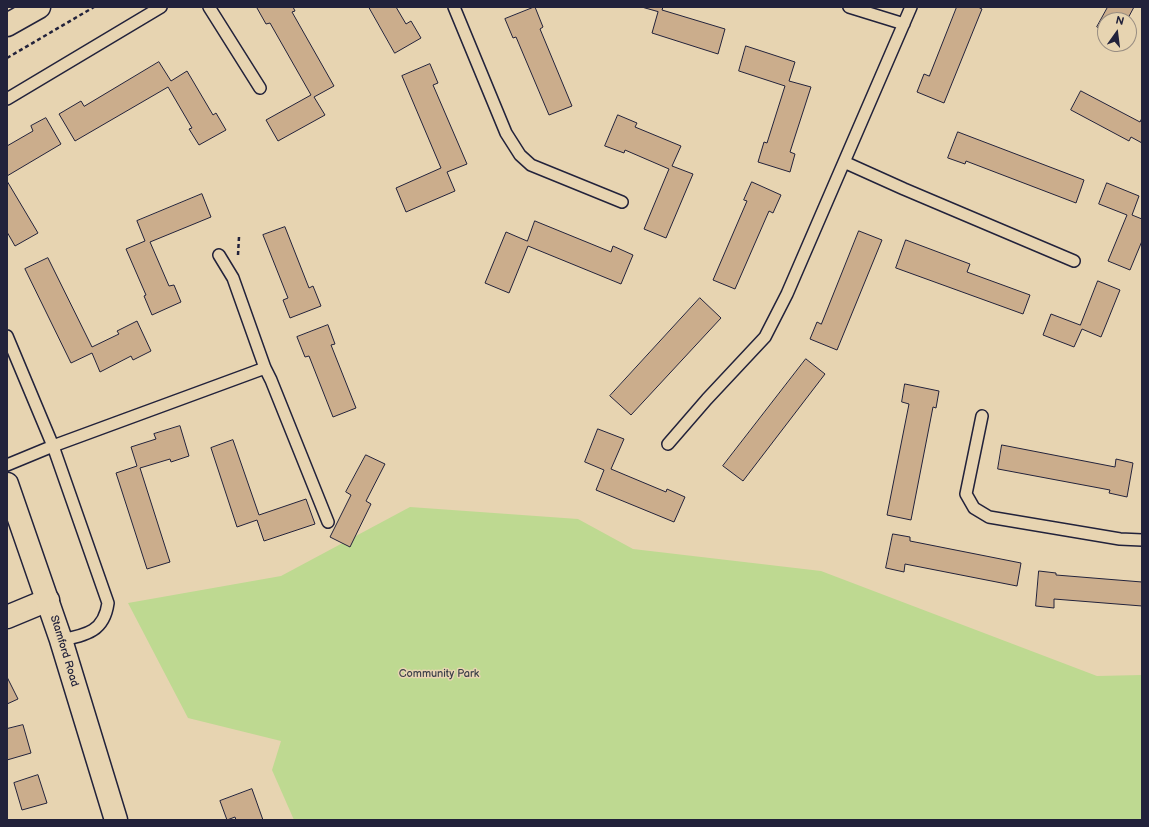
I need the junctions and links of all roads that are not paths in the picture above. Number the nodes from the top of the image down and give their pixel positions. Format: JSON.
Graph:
{"nodes":[{"id":1,"x":39,"y":7,"type":"edge"},
{"id":2,"x":161,"y":7,"type":"edge"},
{"id":3,"x":209,"y":7,"type":"edge"},
{"id":4,"x":454,"y":7,"type":"edge"},
{"id":5,"x":849,"y":7,"type":"edge"},
{"id":6,"x":911,"y":7,"type":"edge"},
{"id":7,"x":904,"y":24,"type":"junction"},
{"id":8,"x":7,"y":25,"type":"edge"},
{"id":9,"x":260,"y":88,"type":"dead end"},
{"id":10,"x":7,"y":99,"type":"edge"},
{"id":11,"x":844,"y":162,"type":"junction"},
{"id":12,"x":622,"y":202,"type":"dead end"},
{"id":13,"x":220,"y":255,"type":"dead end"},
{"id":14,"x":1074,"y":261,"type":"dead end"},
{"id":15,"x":7,"y":336,"type":"edge"},
{"id":16,"x":265,"y":368,"type":"junction"},
{"id":17,"x":982,"y":416,"type":"dead end"},
{"id":18,"x":668,"y":444,"type":"dead end"},
{"id":19,"x":54,"y":446,"type":"junction"},
{"id":20,"x":7,"y":466,"type":"edge"},
{"id":21,"x":7,"y":484,"type":"edge"},
{"id":22,"x":328,"y":522,"type":"dead end"},
{"id":23,"x":1142,"y":540,"type":"edge"},
{"id":24,"x":48,"y":600,"type":"junction"},
{"id":25,"x":7,"y":617,"type":"edge"},
{"id":26,"x":61,"y":640,"type":"junction"},
{"id":27,"x":116,"y":820,"type":"edge"}],
"edges":[{"from":1,"to":8,"type":"street"},
{"from":2,"to":10,"type":"lane"},
{"from":3,"to":9,"type":"lane"},
{"from":4,"to":12,"type":"lane"},
{"from":5,"to":7,"type":"lane"},
{"from":6,"to":7,"type":"lane"},
{"from":7,"to":11,"type":"lane"},
{"from":11,"to":14,"type":"lane"},
{"from":11,"to":18,"type":"lane"},
{"from":13,"to":16,"type":"lane"},
{"from":15,"to":19,"type":"lane"},
{"from":16,"to":19,"type":"lane"},
{"from":16,"to":22,"type":"lane"},
{"from":17,"to":23,"type":"lane"},
{"from":19,"to":20,"type":"lane"},
{"from":19,"to":26,"type":"lane"},
{"from":21,"to":24,"type":"street","name":"Stamford Road"},
{"from":24,"to":25,"type":"street"},
{"from":24,"to":26,"type":"street","name":"Stamford Road"},
{"from":26,"to":27,"type":"street","name":"Stamford Road"}]}
